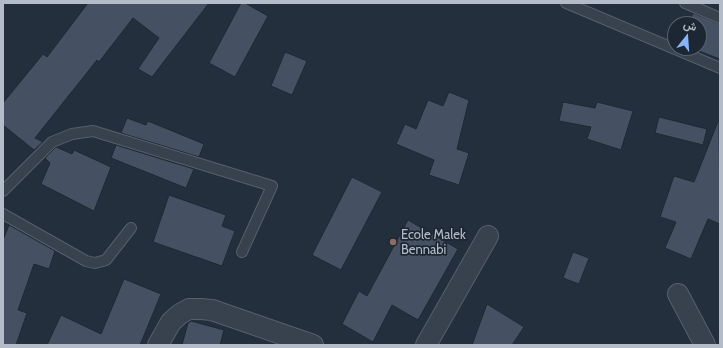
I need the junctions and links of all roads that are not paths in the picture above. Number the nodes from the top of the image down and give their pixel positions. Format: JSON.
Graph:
{"nodes":[{"id":1,"x":566,"y":3,"type":"edge"},
{"id":2,"x":685,"y":3,"type":"edge"},
{"id":3,"x":720,"y":18,"type":"edge"},
{"id":4,"x":720,"y":68,"type":"edge"},
{"id":5,"x":3,"y":191,"type":"edge"},
{"id":6,"x":3,"y":214,"type":"edge"},
{"id":7,"x":131,"y":228,"type":"dead end"},
{"id":8,"x":488,"y":236,"type":"dead end"},
{"id":9,"x":242,"y":252,"type":"dead end"},
{"id":10,"x":678,"y":294,"type":"dead end"},
{"id":11,"x":720,"y":340,"type":"edge"},
{"id":12,"x":158,"y":345,"type":"edge"},
{"id":13,"x":313,"y":345,"type":"edge"},
{"id":14,"x":426,"y":345,"type":"edge"},
{"id":15,"x":705,"y":345,"type":"edge"},
{"id":16,"x":714,"y":345,"type":"edge"}],
"edges":[{"from":1,"to":4,"type":"lane"},
{"from":2,"to":3,"type":"lane"},
{"from":5,"to":9,"type":"lane"},
{"from":6,"to":7,"type":"lane"},
{"from":8,"to":14,"type":"street"},
{"from":10,"to":15,"type":"street"},
{"from":11,"to":16,"type":"street"},
{"from":12,"to":13,"type":"street"}]}
